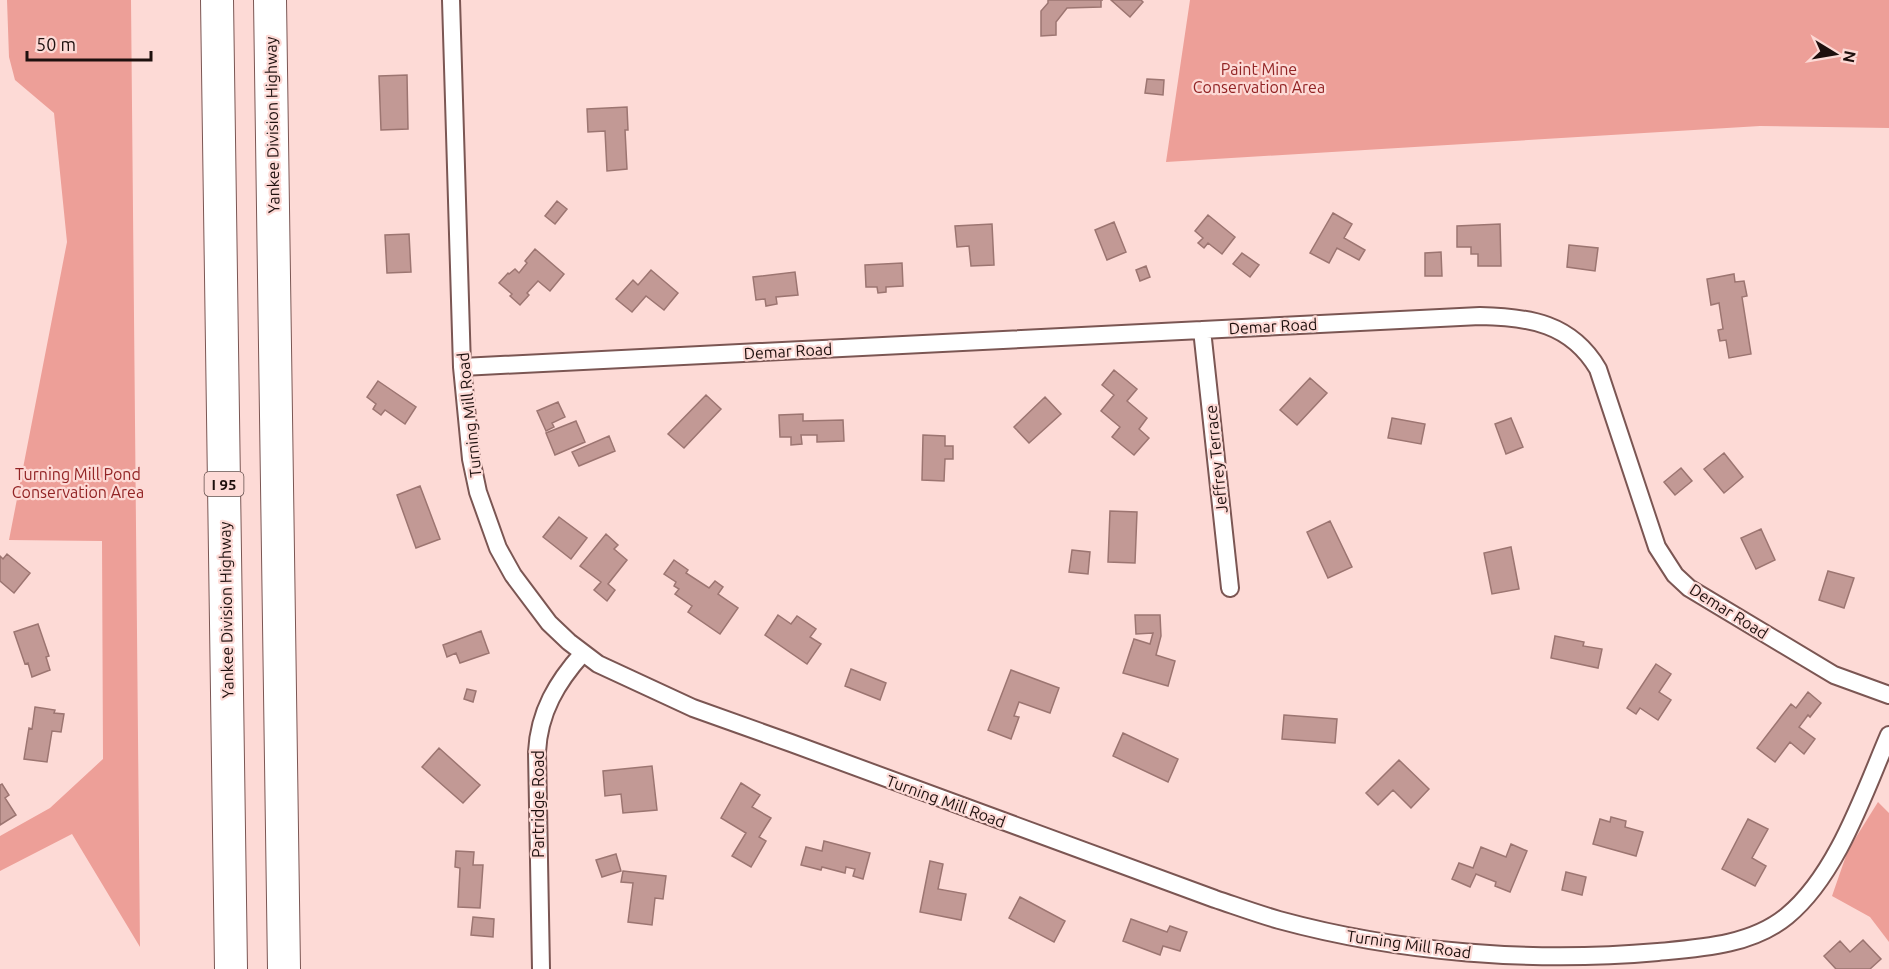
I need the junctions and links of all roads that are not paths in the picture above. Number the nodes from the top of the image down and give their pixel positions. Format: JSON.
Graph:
{"nodes":[{"id":1,"x":217,"y":0,"type":"edge"},
{"id":2,"x":270,"y":0,"type":"edge"},
{"id":3,"x":451,"y":0,"type":"edge"},
{"id":4,"x":1202,"y":330,"type":"junction"},
{"id":5,"x":462,"y":367,"type":"junction"},
{"id":6,"x":1230,"y":588,"type":"dead end"},
{"id":7,"x":583,"y":653,"type":"junction"},
{"id":8,"x":1889,"y":695,"type":"edge"},
{"id":9,"x":1889,"y":735,"type":"edge"},
{"id":10,"x":283,"y":917,"type":"junction"},
{"id":11,"x":1616,"y":962,"type":"edge"},
{"id":12,"x":231,"y":969,"type":"edge"},
{"id":13,"x":284,"y":969,"type":"edge"},
{"id":14,"x":293,"y":969,"type":"edge"},
{"id":15,"x":541,"y":969,"type":"edge"}],
"edges":[{"from":1,"to":12,"type":"highway","name":"Yankee Division Highway","number":"I 95"},
{"from":2,"to":10,"type":"highway","name":"Yankee Division Highway"},
{"from":3,"to":5,"type":"street","name":"Turning Mill Road"},
{"from":4,"to":5,"type":"street","name":"Demar Road"},
{"from":4,"to":6,"type":"street","name":"Jeffrey Terrace"},
{"from":4,"to":8,"type":"street","name":"Demar Road"},
{"from":5,"to":7,"type":"street","name":"Turning Mill Road"},
{"from":7,"to":11,"type":"street","name":"Turning Mill Road"},
{"from":7,"to":15,"type":"street","name":"Partridge Road"},
{"from":9,"to":11,"type":"street","name":"Turning Mill Road"},
{"from":10,"to":13,"type":"highway","name":"Yankee Division Highway"},
{"from":10,"to":14,"type":"highway"}]}
